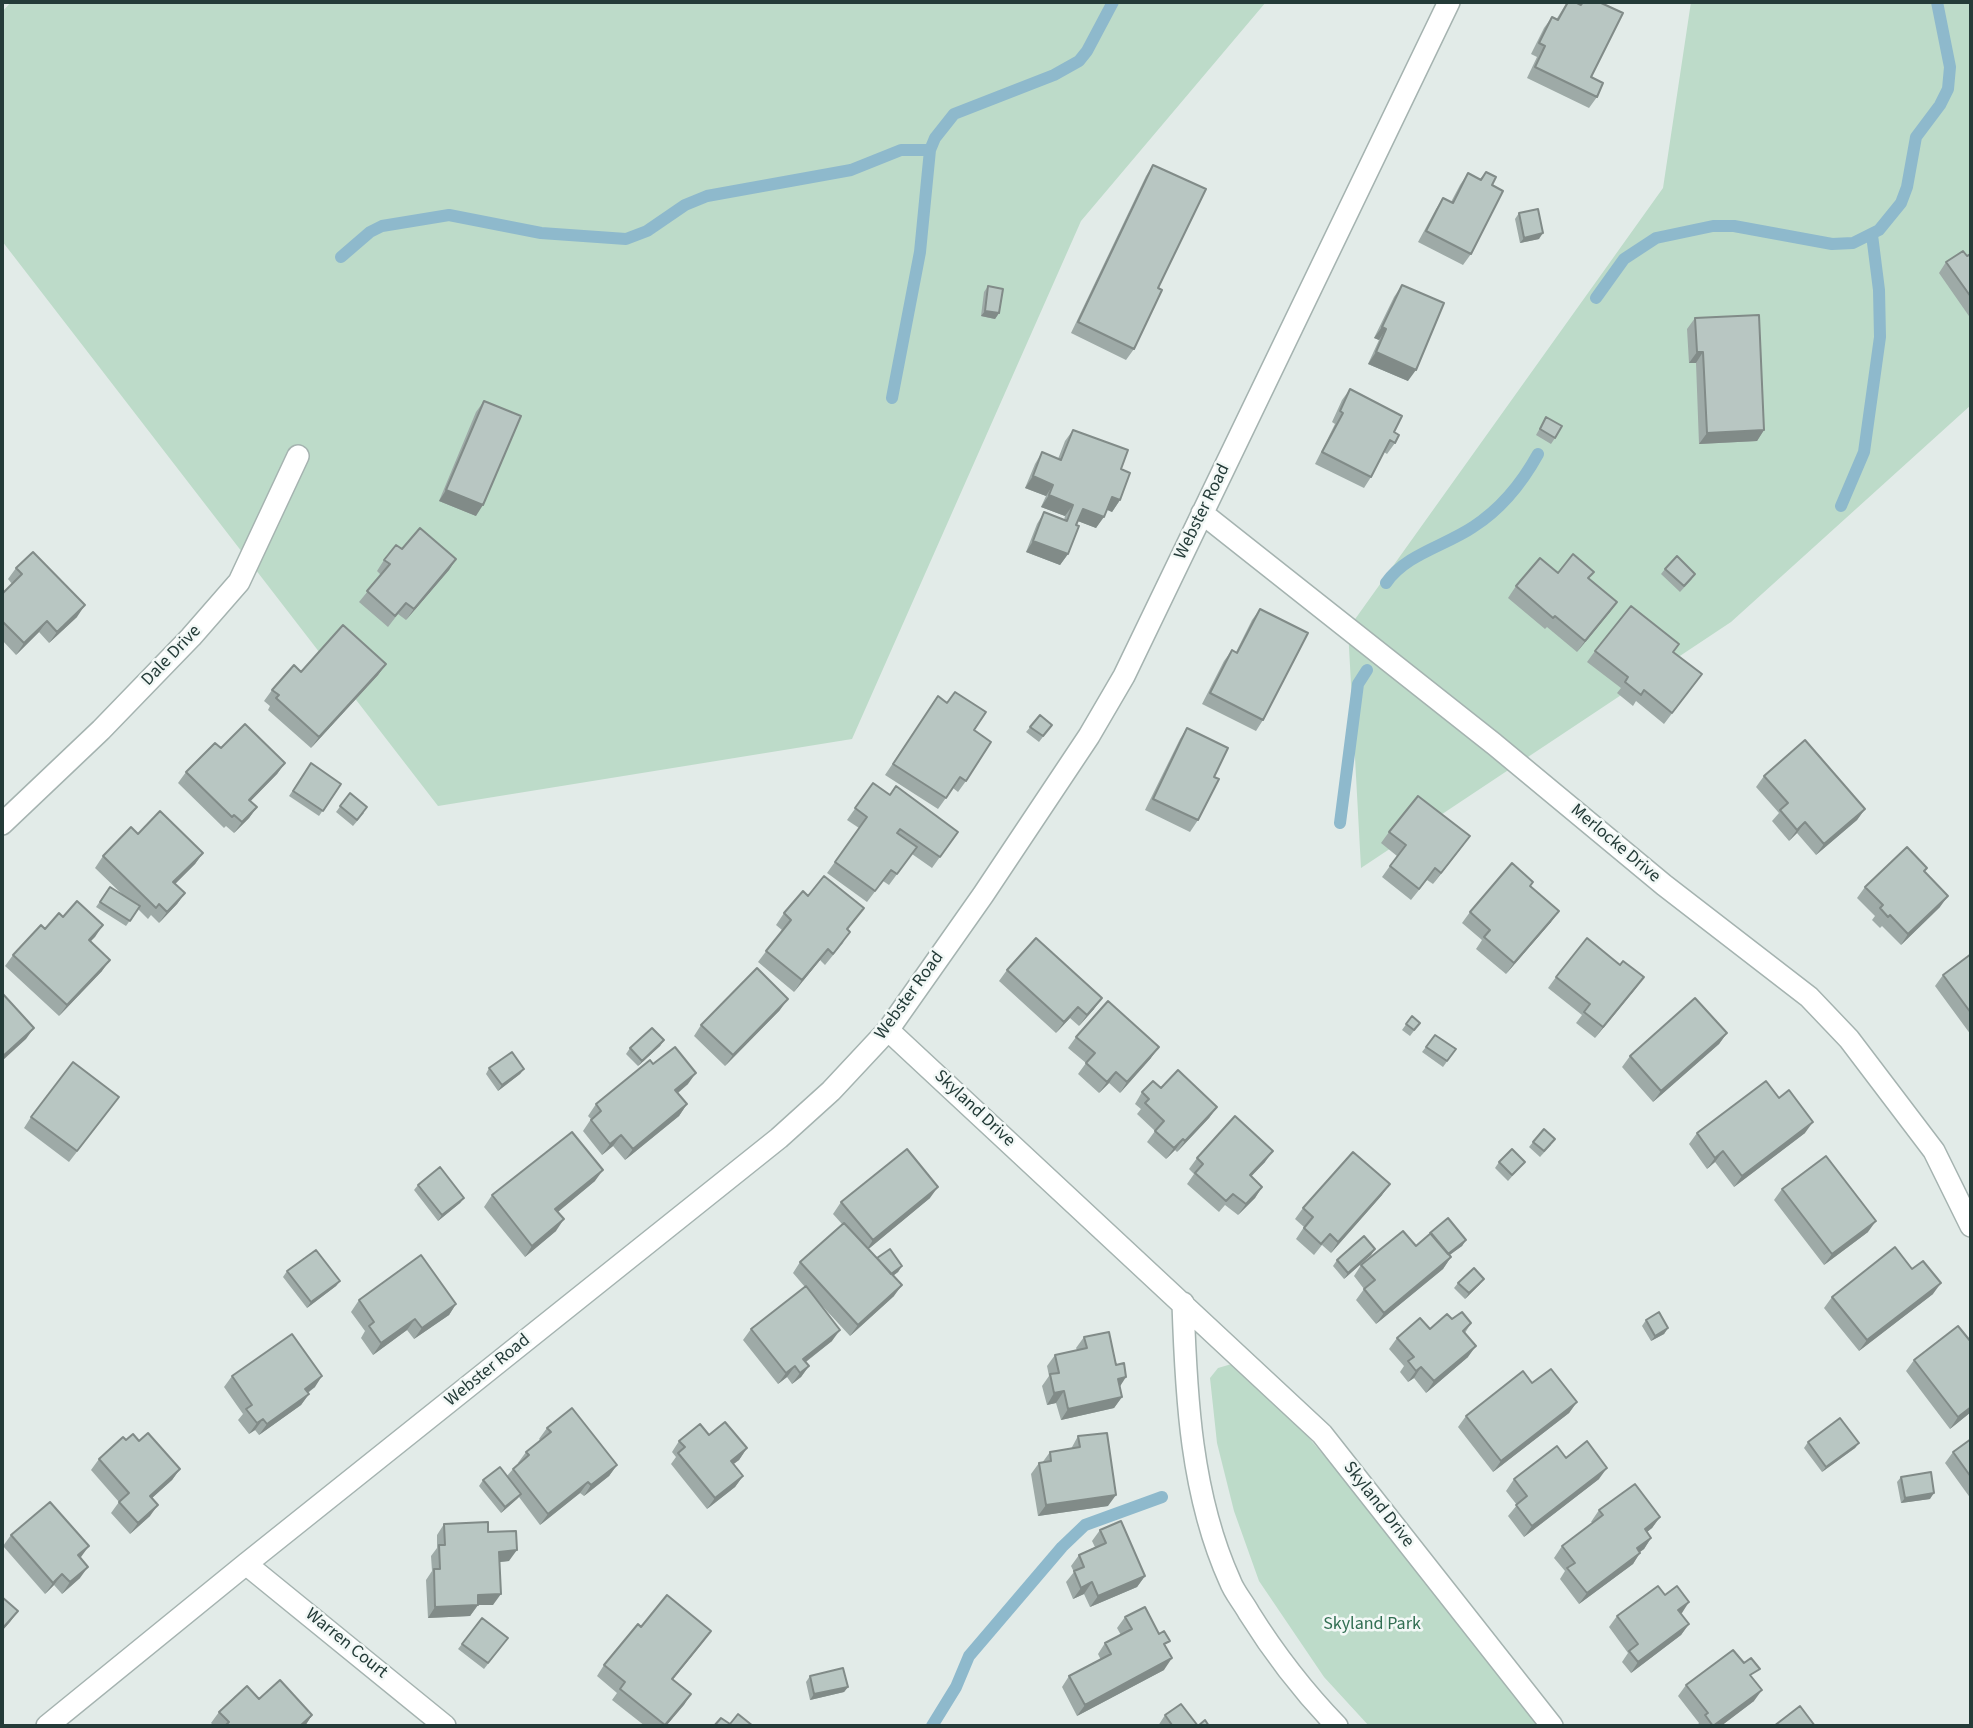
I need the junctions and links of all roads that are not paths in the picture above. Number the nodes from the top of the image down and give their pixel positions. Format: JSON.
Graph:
{"nodes":[{"id":1,"x":1449,"y":2,"type":"edge"},
{"id":2,"x":298,"y":456,"type":"dead end"},
{"id":3,"x":1202,"y":513,"type":"junction"},
{"id":4,"x":2,"y":824,"type":"edge"},
{"id":5,"x":888,"y":1030,"type":"junction"},
{"id":6,"x":1971,"y":1226,"type":"edge"},
{"id":7,"x":1183,"y":1303,"type":"junction"},
{"id":8,"x":246,"y":1564,"type":"junction"},
{"id":9,"x":47,"y":1726,"type":"edge"},
{"id":10,"x":445,"y":1726,"type":"edge"},
{"id":11,"x":1337,"y":1726,"type":"edge"},
{"id":12,"x":1552,"y":1726,"type":"edge"}],
"edges":[{"from":1,"to":3,"type":"street","name":"Webster Road"},
{"from":2,"to":4,"type":"street","name":"Dale Drive"},
{"from":3,"to":5,"type":"street","name":"Webster Road"},
{"from":3,"to":6,"type":"street","name":"Merlocke Drive"},
{"from":5,"to":7,"type":"street","name":"Skyland Drive"},
{"from":5,"to":8,"type":"street","name":"Webster Road"},
{"from":7,"to":11,"type":"street"},
{"from":7,"to":12,"type":"street","name":"Skyland Drive"},
{"from":8,"to":9,"type":"street","name":"Webster Road"},
{"from":8,"to":10,"type":"street","name":"Warren Court"}]}
